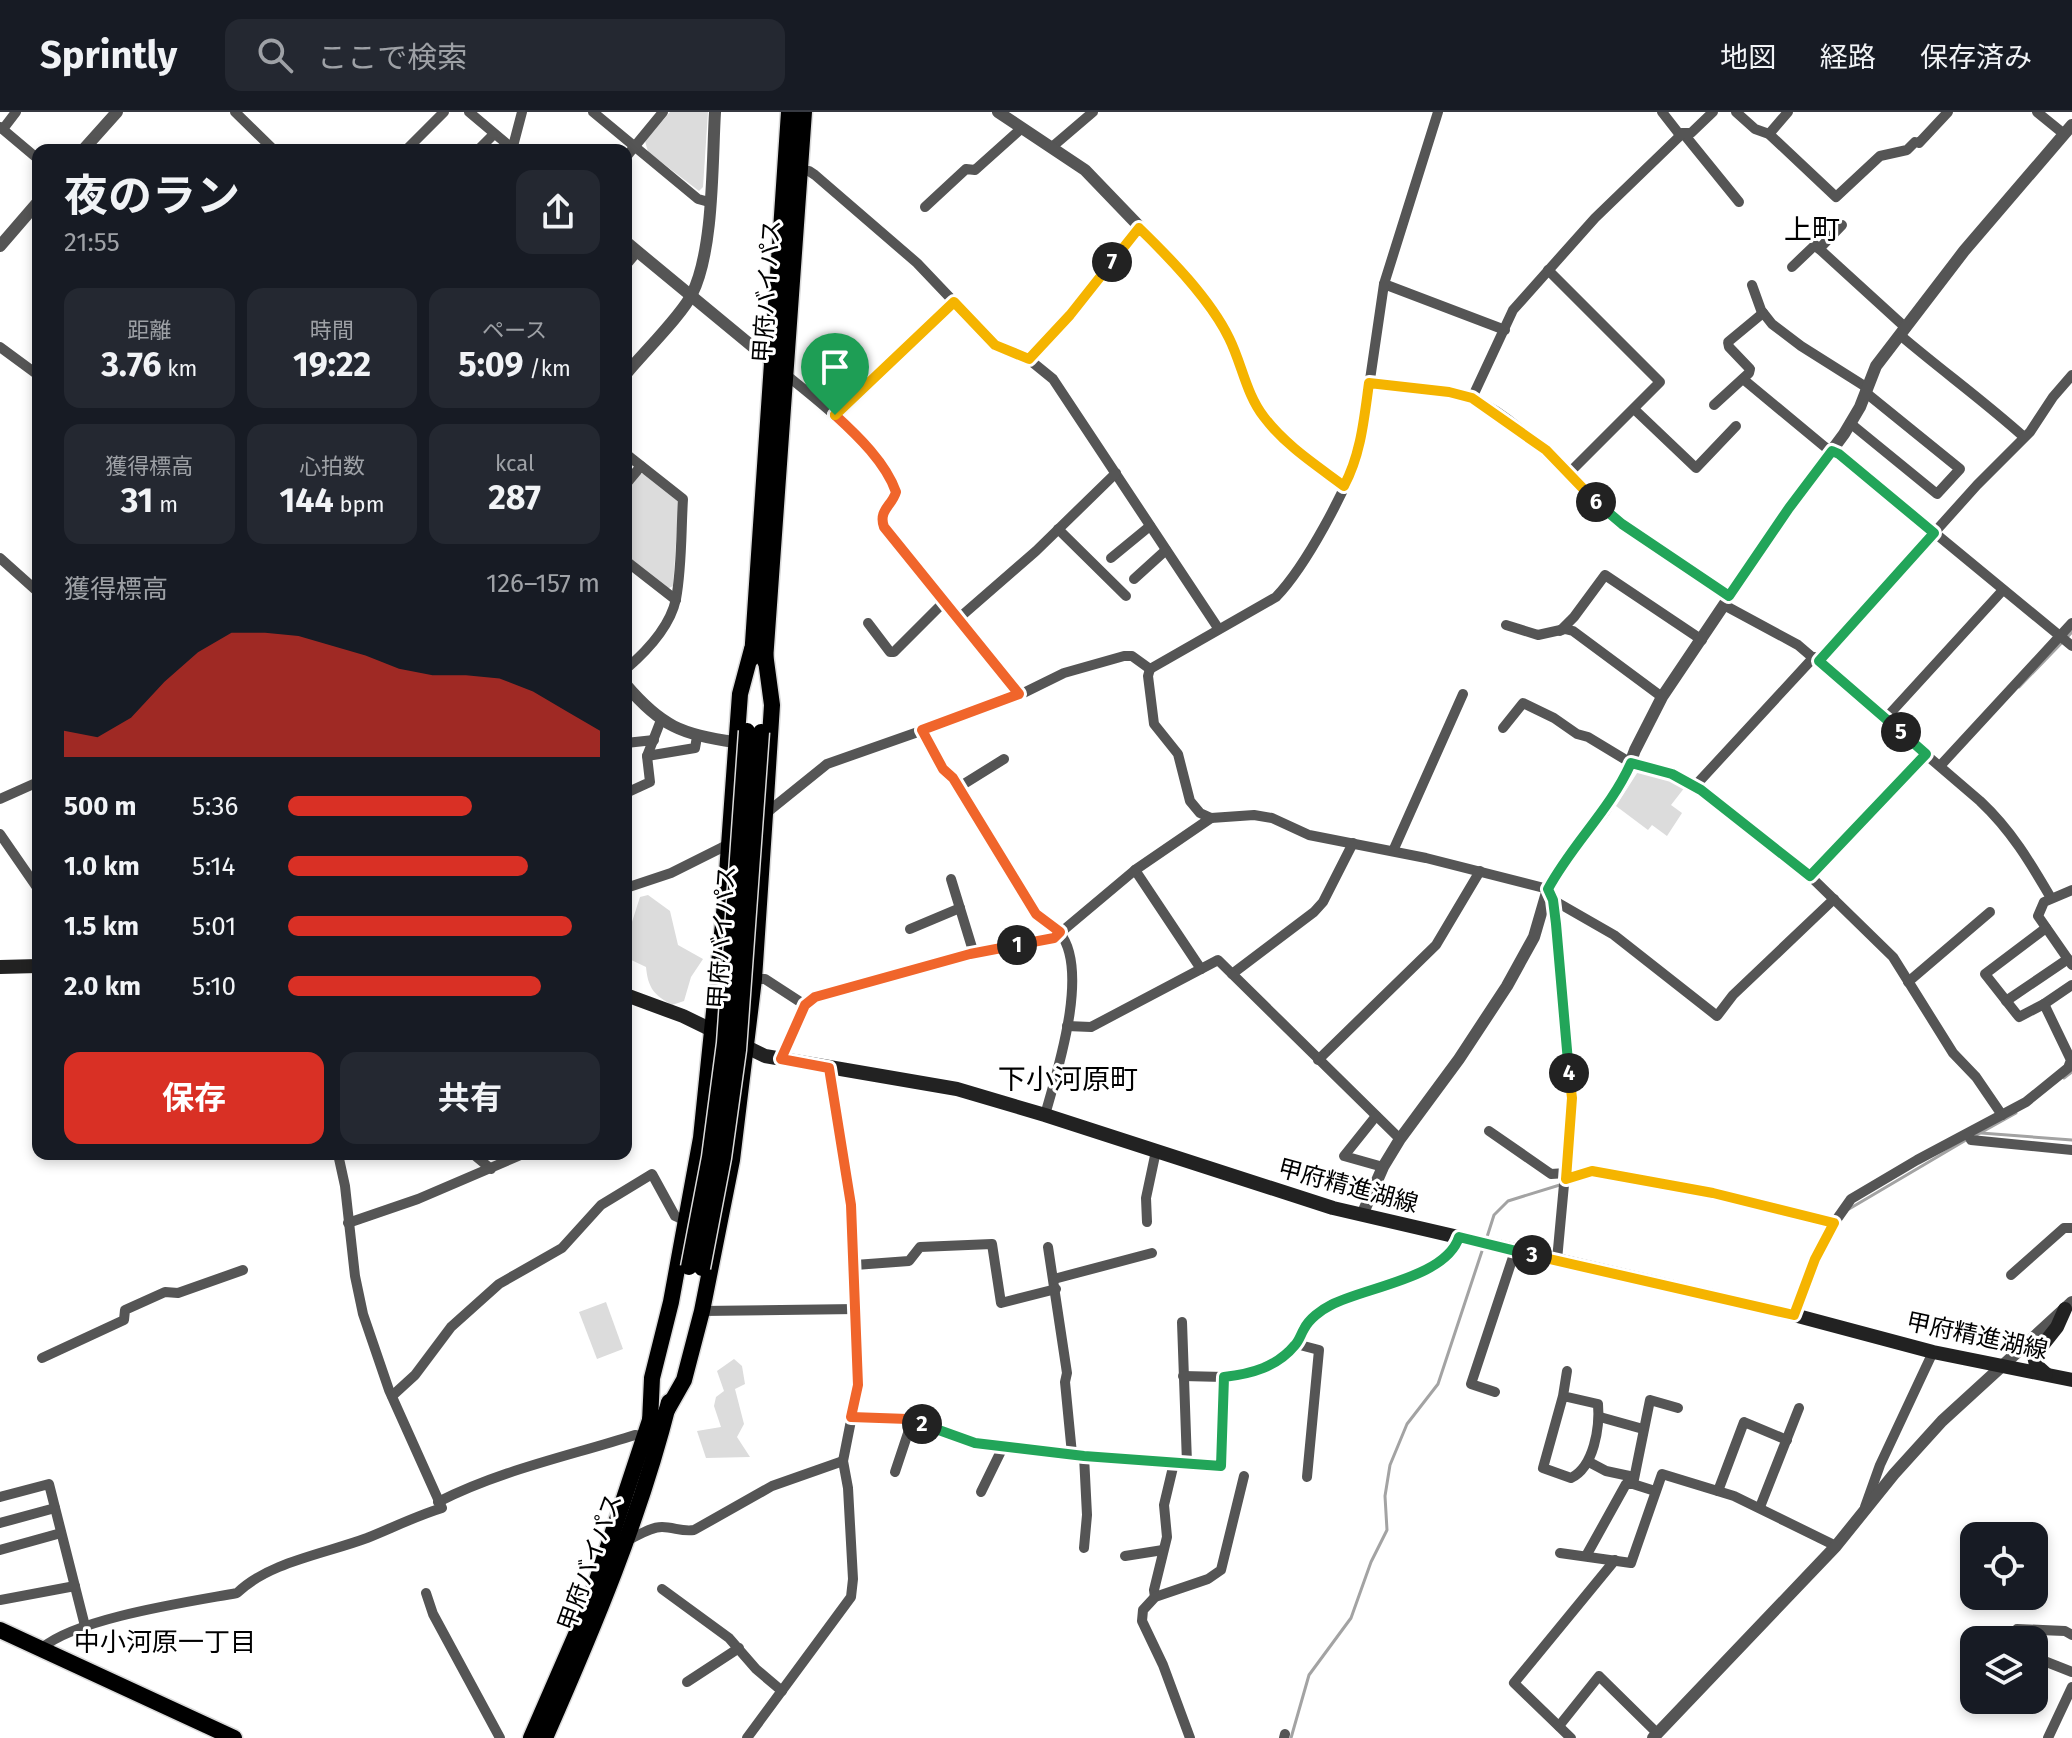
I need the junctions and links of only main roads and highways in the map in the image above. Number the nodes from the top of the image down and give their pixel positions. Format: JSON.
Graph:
{"nodes":[{"id":1,"x":789,"y":112,"type":"edge"},
{"id":2,"x":804,"y":112,"type":"edge"},
{"id":3,"x":759,"y":651,"type":"junction"},
{"id":4,"x":747,"y":735,"type":"junction"},
{"id":5,"x":32,"y":966,"type":"edge"},
{"id":6,"x":0,"y":967,"type":"edge"},
{"id":7,"x":632,"y":997,"type":"edge"},
{"id":8,"x":713,"y":1032,"type":"junction"},
{"id":9,"x":747,"y":1047,"type":"junction"},
{"id":10,"x":695,"y":1268,"type":"junction"},
{"id":11,"x":2068,"y":1306,"type":"edge"},
{"id":12,"x":2046,"y":1374,"type":"junction"},
{"id":13,"x":2072,"y":1380,"type":"edge"},
{"id":14,"x":667,"y":1410,"type":"junction"},
{"id":15,"x":648,"y":1430,"type":"junction"},
{"id":16,"x":0,"y":1630,"type":"edge"},
{"id":17,"x":234,"y":1738,"type":"edge"},
{"id":18,"x":531,"y":1738,"type":"edge"},
{"id":19,"x":545,"y":1738,"type":"edge"}],
"edges":[{"from":1,"to":3,"type":"main road","name":"甲府バイパス"},
{"from":2,"to":3,"type":"main road","name":"甲府バイパス"},
{"from":3,"to":4,"type":"main road","name":"甲府バイパス"},
{"from":3,"to":4,"type":"main road"},
{"from":3,"to":9,"type":"main road"},
{"from":4,"to":8,"type":"main road"},
{"from":4,"to":10,"type":"main road","name":"甲府バイパス","bridge":true},
{"from":5,"to":6,"type":"main road"},
{"from":7,"to":8,"type":"main road","name":"甲府精進湖線"},
{"from":8,"to":9,"type":"main road","name":"甲府精進湖線"},
{"from":8,"to":15,"type":"main road"},
{"from":9,"to":12,"type":"main road","name":"甲府精進湖線"},
{"from":9,"to":14,"type":"main road"},
{"from":10,"to":14,"type":"main road","name":"甲府バイパス"},
{"from":10,"to":15,"type":"main road","name":"甲府バイパス"},
{"from":11,"to":12,"type":"main road"},
{"from":12,"to":13,"type":"main road","name":"甲府精進湖線"},
{"from":14,"to":19,"type":"main road","name":"甲府バイパス"},
{"from":15,"to":18,"type":"main road","name":"甲府バイパス"},
{"from":16,"to":17,"type":"main road"}]}
